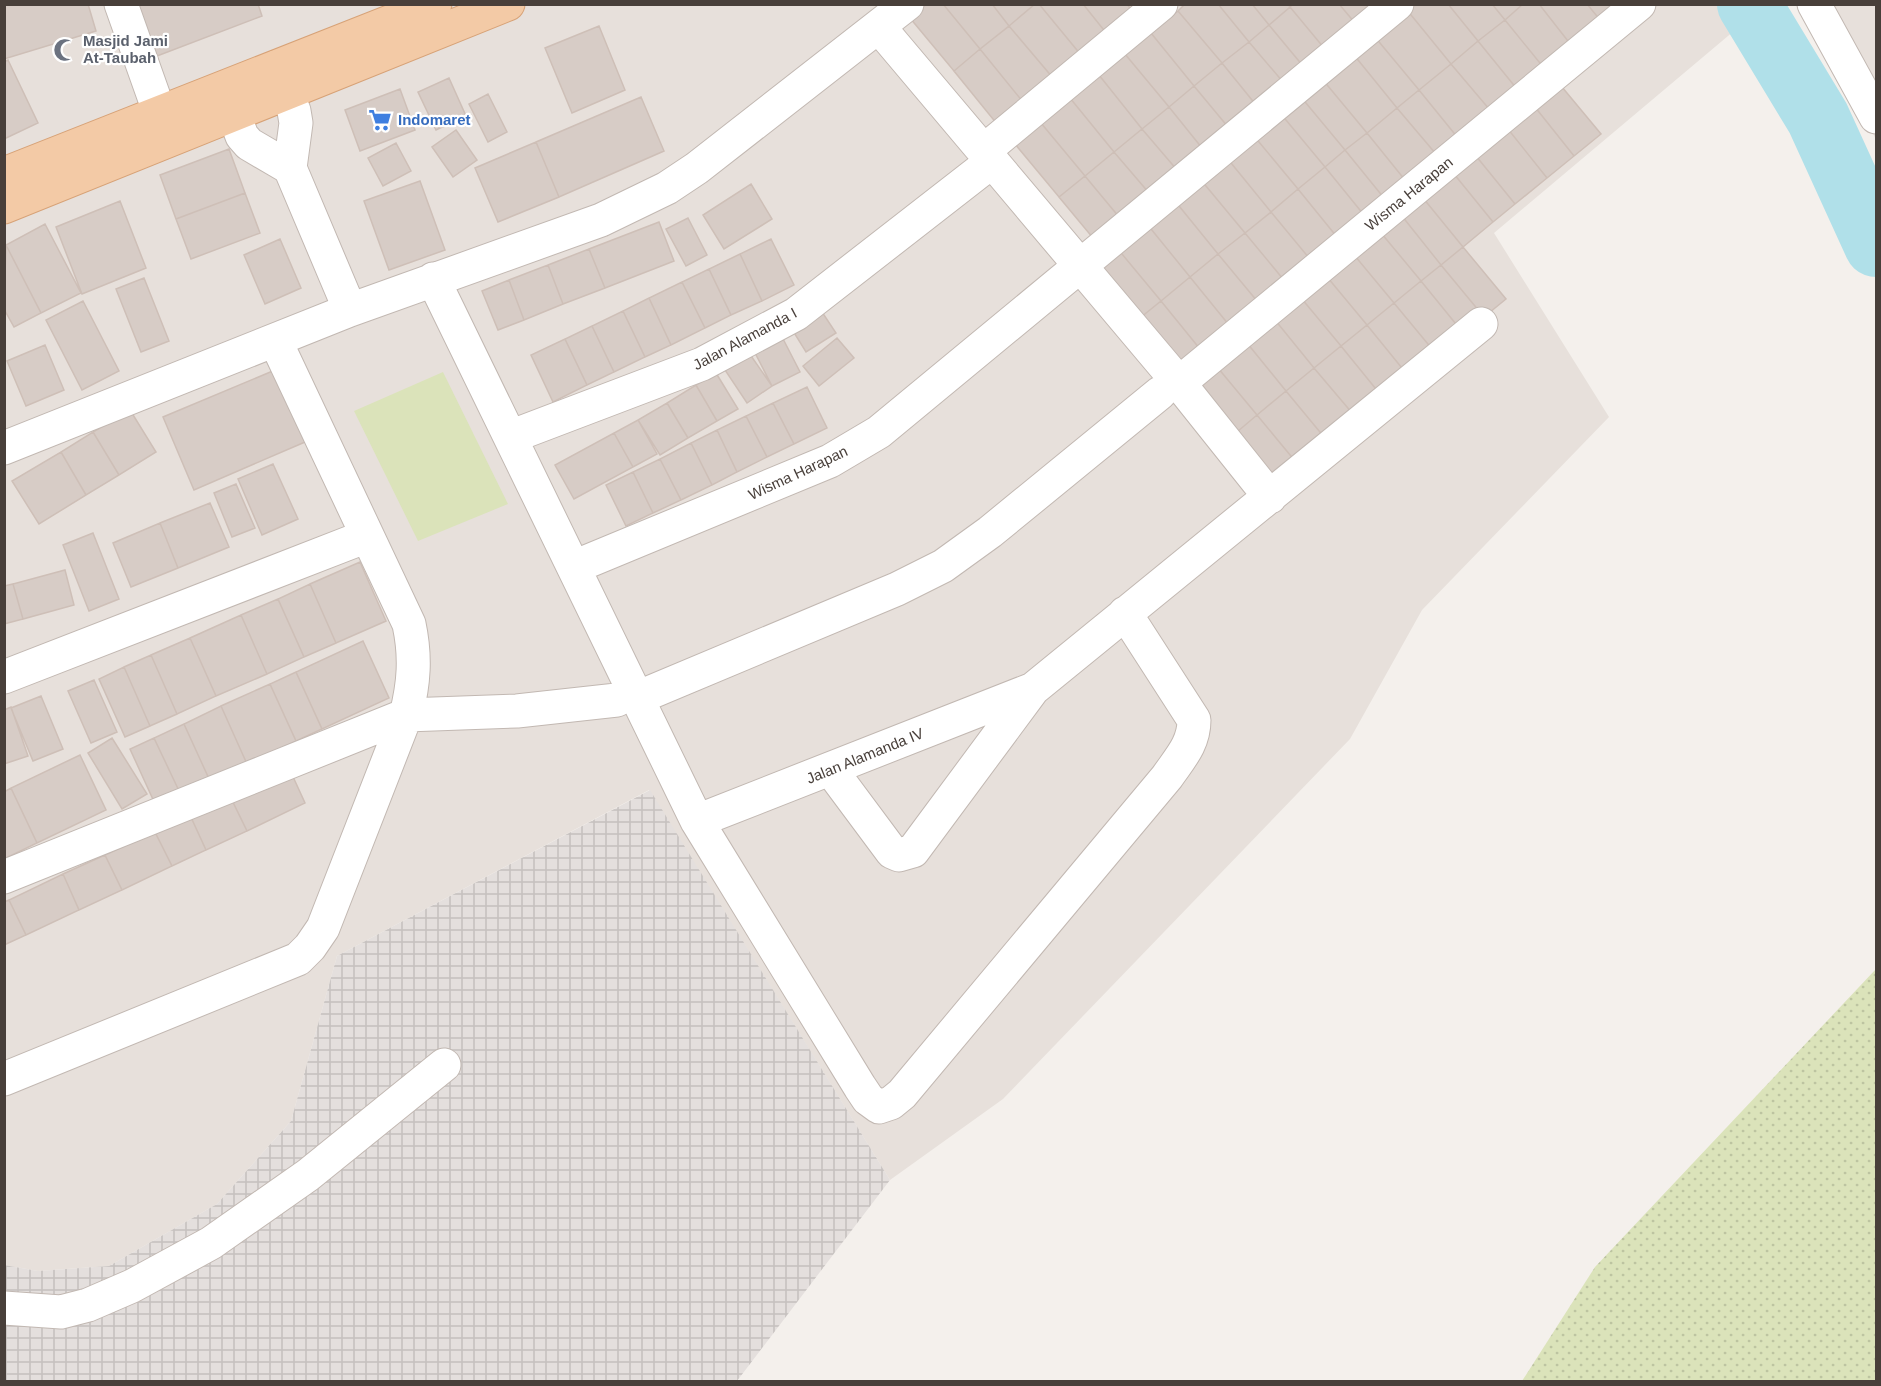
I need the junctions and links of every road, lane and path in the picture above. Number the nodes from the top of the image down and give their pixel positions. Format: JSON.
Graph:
{"nodes":[{"id":1,"x":121,"y":4,"type":"edge"},
{"id":2,"x":435,"y":4,"type":"edge"},
{"id":3,"x":508,"y":4,"type":"edge"},
{"id":4,"x":907,"y":4,"type":"edge"},
{"id":5,"x":1161,"y":4,"type":"edge"},
{"id":6,"x":1397,"y":4,"type":"edge"},
{"id":7,"x":1639,"y":4,"type":"edge"},
{"id":8,"x":1815,"y":4,"type":"edge"},
{"id":9,"x":875,"y":31,"type":"junction"},
{"id":10,"x":282,"y":80,"type":"junction"},
{"id":11,"x":229,"y":100,"type":"junction"},
{"id":12,"x":159,"y":111,"type":"junction"},
{"id":13,"x":1876,"y":117,"type":"edge"},
{"id":14,"x":983,"y":160,"type":"junction"},
{"id":15,"x":290,"y":168,"type":"junction"},
{"id":16,"x":4,"y":174,"type":"edge"},
{"id":17,"x":4,"y":207,"type":"edge"},
{"id":18,"x":1075,"y":272,"type":"junction"},
{"id":19,"x":433,"y":279,"type":"junction"},
{"id":20,"x":350,"y":310,"type":"junction"},
{"id":21,"x":1481,"y":324,"type":"dead end"},
{"id":22,"x":275,"y":340,"type":"junction"},
{"id":23,"x":1170,"y":388,"type":"junction"},
{"id":24,"x":510,"y":437,"type":"junction"},
{"id":25,"x":4,"y":448,"type":"edge"},
{"id":26,"x":1262,"y":504,"type":"junction"},
{"id":27,"x":367,"y":536,"type":"junction"},
{"id":28,"x":574,"y":567,"type":"junction"},
{"id":29,"x":1125,"y":613,"type":"junction"},
{"id":30,"x":4,"y":677,"type":"edge"},
{"id":31,"x":1033,"y":688,"type":"junction"},
{"id":32,"x":627,"y":699,"type":"junction"},
{"id":33,"x":406,"y":715,"type":"junction"},
{"id":34,"x":831,"y":770,"type":"junction"},
{"id":35,"x":698,"y":821,"type":"junction"},
{"id":36,"x":4,"y":878,"type":"edge"},
{"id":37,"x":444,"y":1065,"type":"dead end"},
{"id":38,"x":4,"y":1079,"type":"edge"},
{"id":39,"x":4,"y":1308,"type":"edge"}],
"edges":[{"from":1,"to":12,"type":"street"},
{"from":2,"to":10,"type":"main road"},
{"from":3,"to":10,"type":"main road"},
{"from":4,"to":9,"type":"street"},
{"from":5,"to":14,"type":"street"},
{"from":6,"to":18,"type":"street","name":"Wisma Harapan"},
{"from":7,"to":23,"type":"street","name":"Wisma Harapan"},
{"from":8,"to":13,"type":"street"},
{"from":9,"to":14,"type":"street"},
{"from":9,"to":19,"type":"street"},
{"from":10,"to":11,"type":"main road"},
{"from":10,"to":15,"type":"street"},
{"from":11,"to":12,"type":"main road"},
{"from":11,"to":15,"type":"street"},
{"from":11,"to":17,"type":"main road"},
{"from":12,"to":16,"type":"main road"},
{"from":14,"to":18,"type":"street"},
{"from":14,"to":24,"type":"street","name":"Jalan Alamanda I"},
{"from":15,"to":20,"type":"street"},
{"from":18,"to":23,"type":"street"},
{"from":18,"to":28,"type":"street","name":"Wisma Harapan"},
{"from":19,"to":20,"type":"street"},
{"from":19,"to":24,"type":"street"},
{"from":20,"to":22,"type":"street"},
{"from":21,"to":26,"type":"street"},
{"from":22,"to":25,"type":"street"},
{"from":22,"to":27,"type":"street"},
{"from":23,"to":26,"type":"street"},
{"from":23,"to":32,"type":"street","name":"Wisma Harapan"},
{"from":24,"to":28,"type":"street"},
{"from":26,"to":29,"type":"street"},
{"from":27,"to":30,"type":"street"},
{"from":27,"to":33,"type":"street"},
{"from":28,"to":32,"type":"street"},
{"from":29,"to":31,"type":"street"},
{"from":29,"to":35,"type":"street"},
{"from":31,"to":34,"type":"street","name":"Jalan Alamanda IV"},
{"from":31,"to":34,"type":"street"},
{"from":32,"to":33,"type":"street","name":"Wisma Harapan"},
{"from":32,"to":35,"type":"street"},
{"from":33,"to":36,"type":"street"},
{"from":33,"to":38,"type":"street"},
{"from":34,"to":35,"type":"street","name":"Jalan Alamanda IV"},
{"from":37,"to":39,"type":"street"}]}
